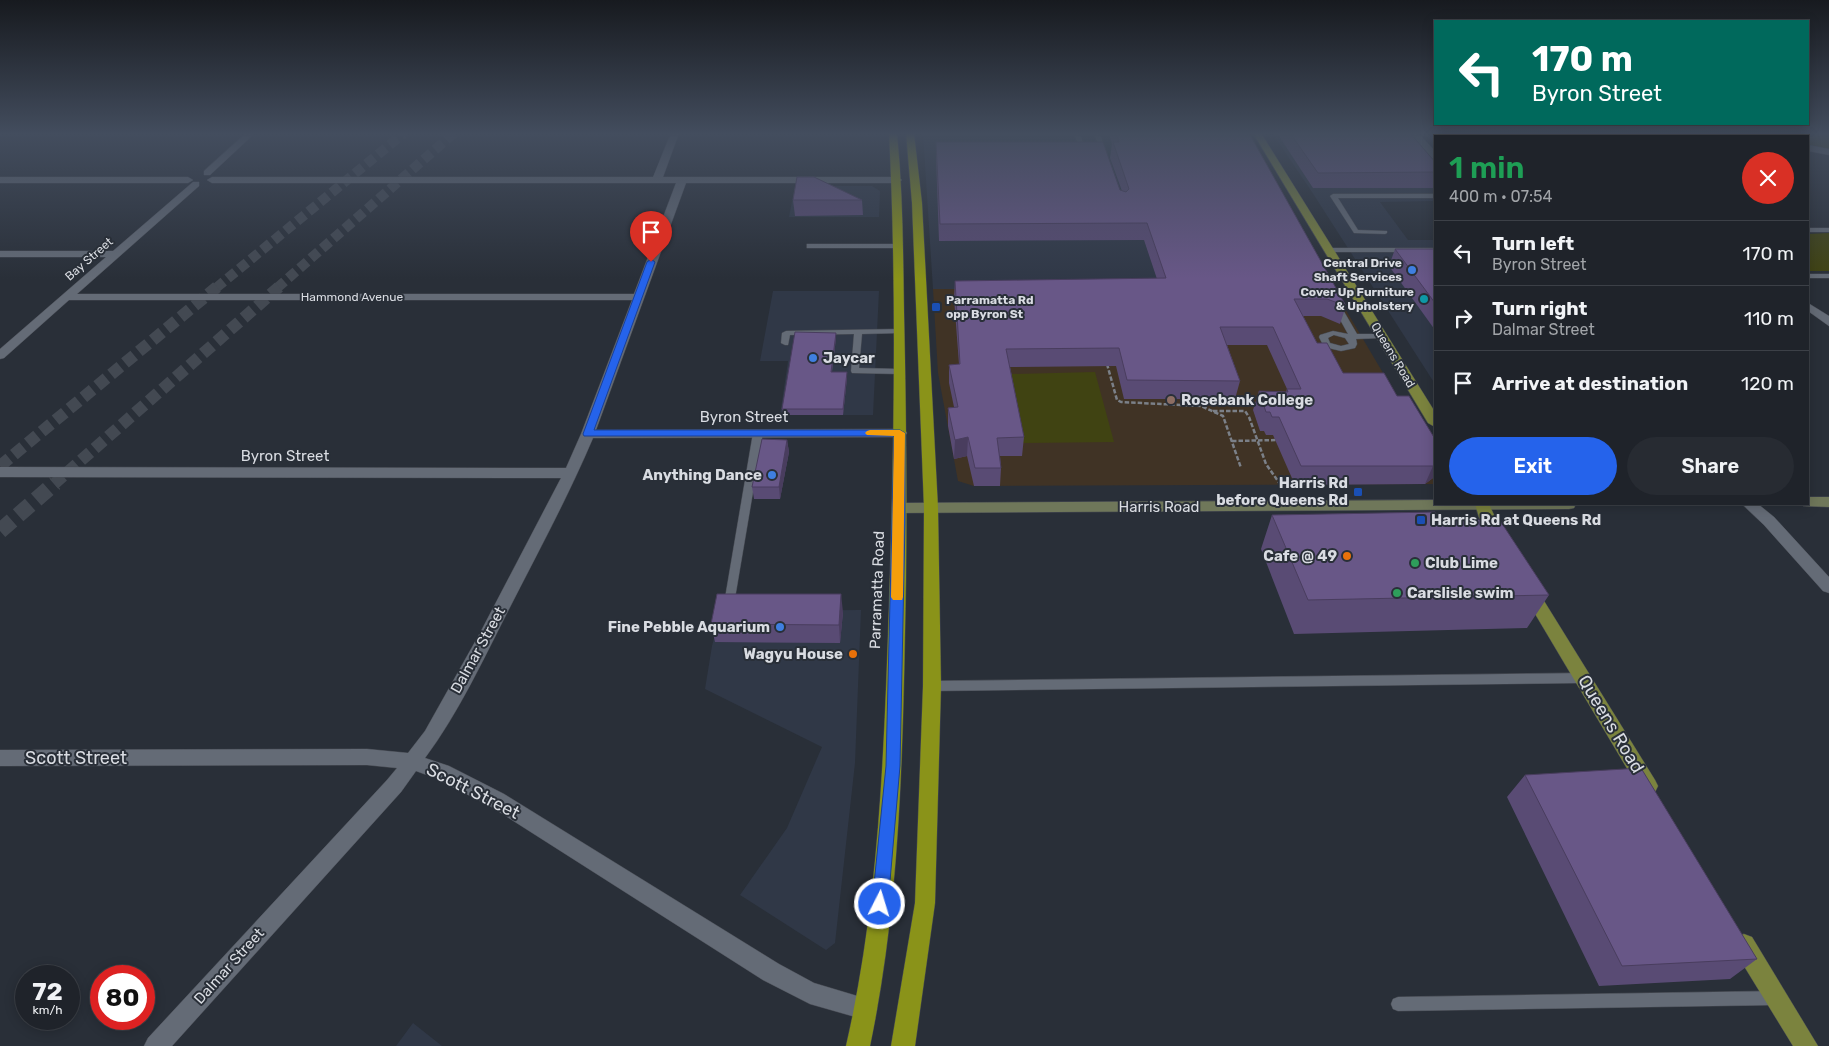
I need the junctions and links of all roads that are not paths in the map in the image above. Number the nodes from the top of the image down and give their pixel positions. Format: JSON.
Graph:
{"nodes":[{"id":1,"x":174,"y":182,"type":"edge"},
{"id":2,"x":192,"y":182,"type":"joint"},
{"id":3,"x":681,"y":182,"type":"edge"},
{"id":4,"x":897,"y":182,"type":"edge"},
{"id":5,"x":915,"y":182,"type":"edge"},
{"id":6,"x":1287,"y":182,"type":"edge"},
{"id":7,"x":1434,"y":196,"type":"edge"},
{"id":8,"x":1811,"y":230,"type":"edge"},
{"id":9,"x":1829,"y":230,"type":"edge"},
{"id":10,"x":1385,"y":232,"type":"dead end"},
{"id":11,"x":810,"y":246,"type":"dead end"},
{"id":12,"x":898,"y":246,"type":"junction"},
{"id":13,"x":1329,"y":250,"type":"junction"},
{"id":14,"x":1434,"y":250,"type":"edge"},
{"id":15,"x":0,"y":254,"type":"edge"},
{"id":16,"x":116,"y":254,"type":"junction"},
{"id":17,"x":1809,"y":276,"type":"edge"},
{"id":18,"x":1829,"y":276,"type":"edge"},
{"id":19,"x":66,"y":297,"type":"junction"},
{"id":20,"x":638,"y":297,"type":"junction"},
{"id":21,"x":1334,"y":302,"type":"edge"},
{"id":22,"x":1809,"y":307,"type":"edge"},
{"id":23,"x":1829,"y":322,"type":"edge"},
{"id":24,"x":898,"y":331,"type":"junction"},
{"id":25,"x":858,"y":332,"type":"junction"},
{"id":26,"x":1381,"y":336,"type":"junction"},
{"id":27,"x":784,"y":343,"type":"dead end"},
{"id":28,"x":0,"y":355,"type":"edge"},
{"id":29,"x":898,"y":371,"type":"junction"},
{"id":30,"x":1434,"y":421,"type":"edge"},
{"id":31,"x":758,"y":433,"type":"junction"},
{"id":32,"x":900,"y":433,"type":"junction"},
{"id":33,"x":588,"y":434,"type":"junction"},
{"id":34,"x":0,"y":472,"type":"edge"},
{"id":35,"x":571,"y":473,"type":"junction"},
{"id":36,"x":1809,"y":502,"type":"edge"},
{"id":37,"x":1829,"y":502,"type":"edge"},
{"id":38,"x":1468,"y":505,"type":"edge"},
{"id":39,"x":1482,"y":505,"type":"edge"},
{"id":40,"x":1750,"y":505,"type":"edge"},
{"id":41,"x":899,"y":508,"type":"junction"},
{"id":42,"x":931,"y":508,"type":"junction"},
{"id":43,"x":1503,"y":548,"type":"edge"},
{"id":44,"x":1523,"y":580,"type":"edge"},
{"id":45,"x":1829,"y":587,"type":"edge"},
{"id":46,"x":729,"y":604,"type":"edge"},
{"id":47,"x":1582,"y":678,"type":"junction"},
{"id":48,"x":932,"y":686,"type":"junction"},
{"id":49,"x":0,"y":758,"type":"edge"},
{"id":50,"x":412,"y":761,"type":"junction"},
{"id":51,"x":1654,"y":797,"type":"edge"},
{"id":52,"x":1732,"y":926,"type":"edge"},
{"id":53,"x":1777,"y":998,"type":"junction"},
{"id":54,"x":1398,"y":1004,"type":"dead end"},
{"id":55,"x":866,"y":1009,"type":"junction"},
{"id":56,"x":156,"y":1046,"type":"edge"},
{"id":57,"x":858,"y":1046,"type":"edge"},
{"id":58,"x":903,"y":1046,"type":"edge"},
{"id":59,"x":1806,"y":1046,"type":"edge"}],
"edges":[{"from":1,"to":2,"type":"street"},
{"from":2,"to":16,"type":"street","name":"Bay Street"},
{"from":3,"to":20,"type":"street","name":"Dalmar Street"},
{"from":4,"to":12,"type":"highway","name":"Parramatta Road"},
{"from":5,"to":42,"type":"highway"},
{"from":6,"to":13,"type":"main road","name":"Queens Road"},
{"from":7,"to":10,"type":"lane"},
{"from":8,"to":9,"type":"lane"},
{"from":11,"to":12,"type":"lane"},
{"from":12,"to":24,"type":"highway","name":"Parramatta Road"},
{"from":13,"to":14,"type":"lane"},
{"from":13,"to":26,"type":"main road","name":"Queens Road"},
{"from":15,"to":16,"type":"street"},
{"from":16,"to":19,"type":"street","name":"Bay Street"},
{"from":17,"to":18,"type":"lane"},
{"from":19,"to":20,"type":"street","name":"Hammond Avenue"},
{"from":19,"to":28,"type":"street","name":"Bay Street"},
{"from":20,"to":33,"type":"street","name":"Dalmar Street"},
{"from":21,"to":26,"type":"lane"},
{"from":22,"to":23,"type":"street"},
{"from":24,"to":25,"type":"lane"},
{"from":24,"to":29,"type":"highway","name":"Parramatta Road"},
{"from":25,"to":27,"type":"lane"},
{"from":25,"to":29,"type":"lane"},
{"from":26,"to":30,"type":"main road","name":"Queens Road"},
{"from":29,"to":32,"type":"highway","name":"Parramatta Road"},
{"from":31,"to":32,"type":"street","name":"Byron Street"},
{"from":31,"to":33,"type":"street","name":"Byron Street"},
{"from":31,"to":46,"type":"lane"},
{"from":32,"to":41,"type":"highway","name":"Parramatta Road"},
{"from":33,"to":35,"type":"street","name":"Dalmar Street"},
{"from":34,"to":35,"type":"street","name":"Byron Street"},
{"from":35,"to":50,"type":"street","name":"Dalmar Street"},
{"from":36,"to":37,"type":"main road"},
{"from":38,"to":42,"type":"main road","name":"Harris Road"},
{"from":39,"to":43,"type":"main road"},
{"from":40,"to":45,"type":"street"},
{"from":41,"to":42,"type":"main road","name":"Harris Road"},
{"from":41,"to":55,"type":"highway","name":"Parramatta Road"},
{"from":42,"to":48,"type":"highway"},
{"from":44,"to":47,"type":"main road","name":"Queens Road"},
{"from":47,"to":48,"type":"lane"},
{"from":47,"to":51,"type":"main road","name":"Queens Road"},
{"from":48,"to":58,"type":"highway"},
{"from":49,"to":50,"type":"street","name":"Scott Street"},
{"from":50,"to":55,"type":"street","name":"Scott Street"},
{"from":50,"to":56,"type":"street","name":"Dalmar Street"},
{"from":52,"to":53,"type":"main road"},
{"from":53,"to":54,"type":"lane"},
{"from":53,"to":59,"type":"main road"},
{"from":55,"to":57,"type":"highway","name":"Parramatta Road"}]}
